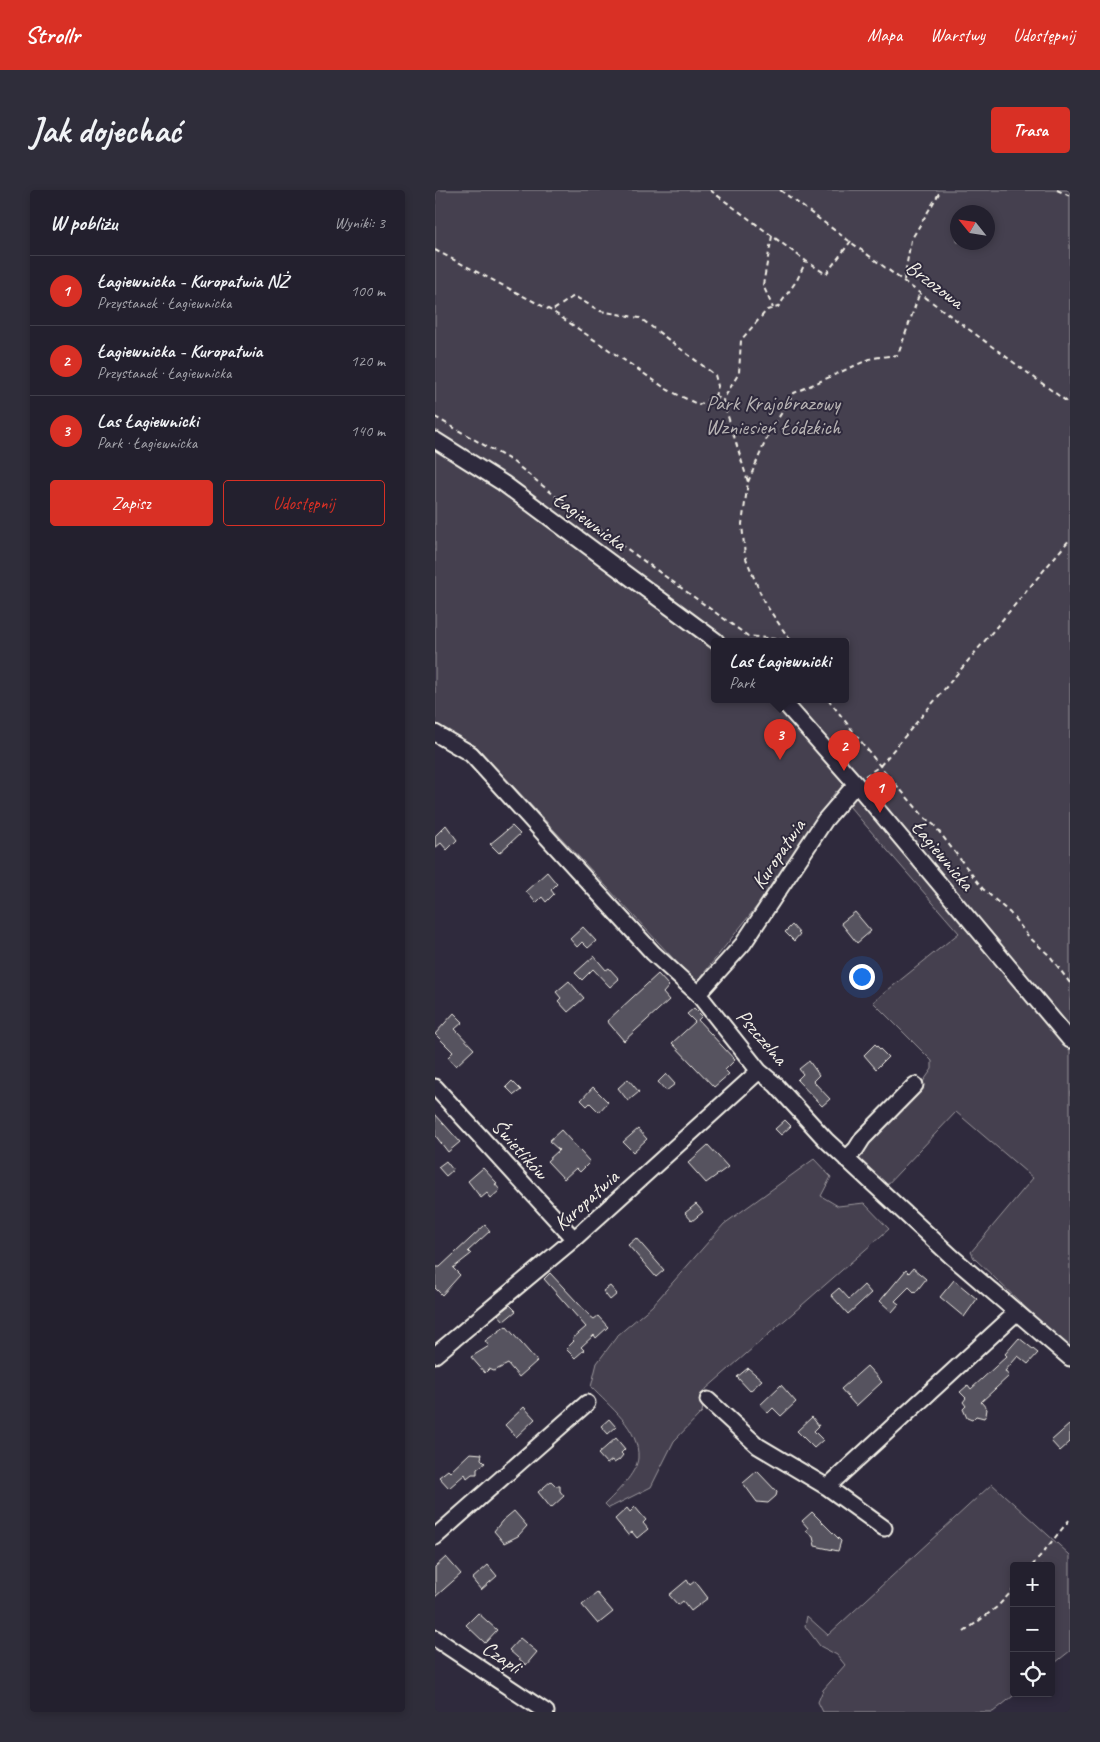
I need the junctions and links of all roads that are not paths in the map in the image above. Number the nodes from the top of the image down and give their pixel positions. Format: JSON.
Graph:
{"nodes":[{"id":1,"x":435,"y":440,"type":"edge"},
{"id":2,"x":712,"y":638,"type":"edge"},
{"id":3,"x":785,"y":703,"type":"edge"},
{"id":4,"x":435,"y":733,"type":"edge"},
{"id":5,"x":856,"y":784,"type":"junction"},
{"id":6,"x":698,"y":994,"type":"junction"},
{"id":7,"x":1070,"y":1040,"type":"edge"},
{"id":8,"x":759,"y":1070,"type":"junction"},
{"id":9,"x":915,"y":1085,"type":"dead end"},
{"id":10,"x":435,"y":1087,"type":"edge"},
{"id":11,"x":846,"y":1158,"type":"junction"},
{"id":12,"x":574,"y":1239,"type":"junction"},
{"id":13,"x":1015,"y":1313,"type":"junction"},
{"id":14,"x":435,"y":1354,"type":"edge"},
{"id":15,"x":1070,"y":1358,"type":"edge"},
{"id":16,"x":709,"y":1400,"type":"dead end"},
{"id":17,"x":587,"y":1403,"type":"dead end"},
{"id":18,"x":827,"y":1487,"type":"junction"},
{"id":19,"x":884,"y":1528,"type":"dead end"},
{"id":20,"x":435,"y":1536,"type":"edge"},
{"id":21,"x":435,"y":1638,"type":"edge"},
{"id":22,"x":546,"y":1712,"type":"edge"}],
"edges":[{"from":1,"to":2,"type":"street","name":"Łagiewnicka"},
{"from":3,"to":5,"type":"street","name":"Łagiewnicka"},
{"from":4,"to":6,"type":"street","name":"Pszczelna"},
{"from":5,"to":6,"type":"street","name":"Kuropatwia"},
{"from":5,"to":7,"type":"street","name":"Łagiewnicka"},
{"from":6,"to":8,"type":"street","name":"Pszczelna"},
{"from":8,"to":11,"type":"street","name":"Pszczelna"},
{"from":8,"to":12,"type":"street","name":"Kuropatwia"},
{"from":9,"to":11,"type":"street"},
{"from":10,"to":12,"type":"street","name":"Świetlików"},
{"from":11,"to":13,"type":"street","name":"Pszczelna"},
{"from":12,"to":14,"type":"street","name":"Kuropatwia"},
{"from":13,"to":15,"type":"street","name":"Pszczelna"},
{"from":13,"to":18,"type":"street"},
{"from":16,"to":18,"type":"street"},
{"from":17,"to":20,"type":"street"},
{"from":18,"to":19,"type":"street"},
{"from":21,"to":22,"type":"street","name":"Czapli"}]}
